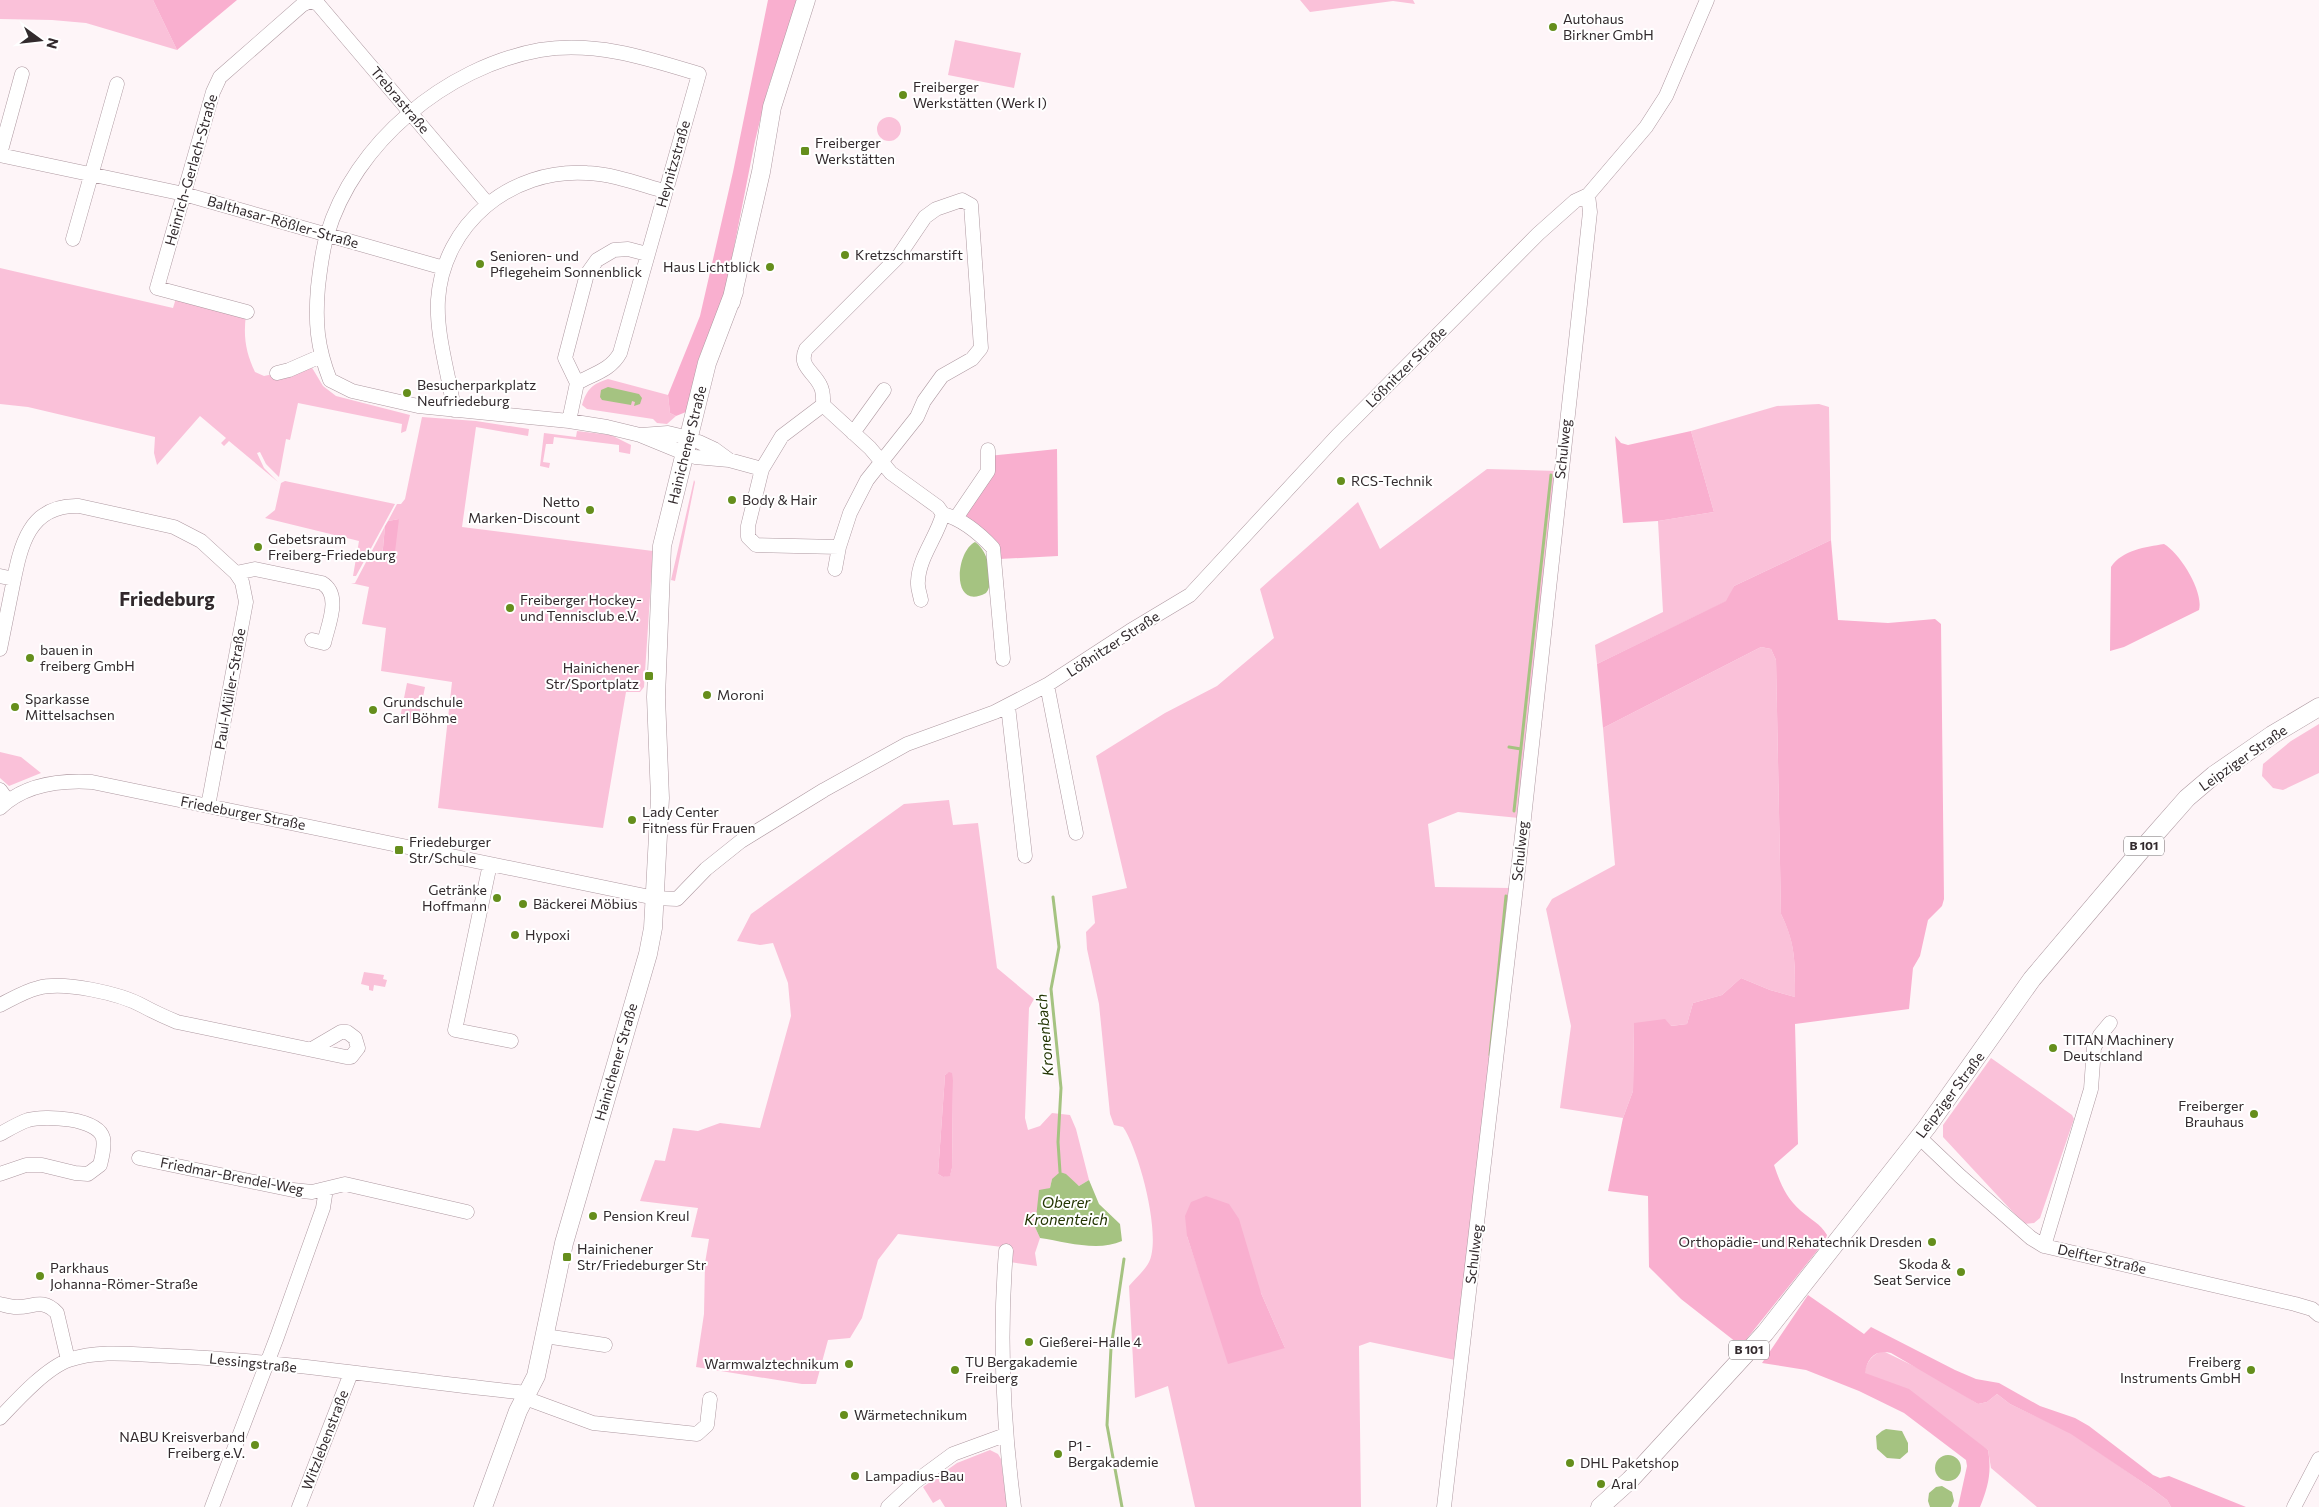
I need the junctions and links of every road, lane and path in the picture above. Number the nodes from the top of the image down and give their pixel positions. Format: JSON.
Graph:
{"nodes":[{"id":1,"x":806,"y":0,"type":"edge"},
{"id":2,"x":1707,"y":0,"type":"edge"},
{"id":3,"x":310,"y":1,"type":"edge"},
{"id":4,"x":22,"y":74,"type":"dead end"},
{"id":5,"x":117,"y":84,"type":"dead end"},
{"id":6,"x":410,"y":113,"type":"junction"},
{"id":7,"x":0,"y":154,"type":"edge"},
{"id":8,"x":92,"y":174,"type":"junction"},
{"id":9,"x":664,"y":191,"type":"junction"},
{"id":10,"x":184,"y":194,"type":"junction"},
{"id":11,"x":1588,"y":195,"type":"junction"},
{"id":12,"x":487,"y":203,"type":"junction"},
{"id":13,"x":327,"y":234,"type":"junction"},
{"id":14,"x":73,"y":239,"type":"dead end"},
{"id":15,"x":647,"y":254,"type":"junction"},
{"id":16,"x":444,"y":268,"type":"junction"},
{"id":17,"x":246,"y":312,"type":"dead end"},
{"id":18,"x":321,"y":356,"type":"junction"},
{"id":19,"x":277,"y":372,"type":"dead end"},
{"id":20,"x":577,"y":383,"type":"junction"},
{"id":21,"x":884,"y":390,"type":"dead end"},
{"id":22,"x":823,"y":405,"type":"junction"},
{"id":23,"x":454,"y":410,"type":"junction"},
{"id":24,"x":569,"y":421,"type":"junction"},
{"id":25,"x":853,"y":433,"type":"junction"},
{"id":26,"x":692,"y":448,"type":"junction"},
{"id":27,"x":988,"y":450,"type":"dead end"},
{"id":28,"x":880,"y":462,"type":"junction"},
{"id":29,"x":762,"y":469,"type":"junction"},
{"id":30,"x":949,"y":516,"type":"junction"},
{"id":31,"x":839,"y":547,"type":"junction"},
{"id":32,"x":835,"y":569,"type":"dead end"},
{"id":33,"x":236,"y":573,"type":"junction"},
{"id":34,"x":0,"y":576,"type":"edge"},
{"id":35,"x":14,"y":579,"type":"junction"},
{"id":36,"x":921,"y":600,"type":"dead end"},
{"id":37,"x":312,"y":640,"type":"dead end"},
{"id":38,"x":0,"y":649,"type":"edge"},
{"id":39,"x":1003,"y":659,"type":"dead end"},
{"id":40,"x":1047,"y":686,"type":"junction"},
{"id":41,"x":1008,"y":706,"type":"junction"},
{"id":42,"x":2319,"y":707,"type":"edge"},
{"id":43,"x":3,"y":800,"type":"edge"},
{"id":44,"x":208,"y":806,"type":"junction"},
{"id":45,"x":1076,"y":834,"type":"dead end"},
{"id":46,"x":1025,"y":856,"type":"dead end"},
{"id":47,"x":490,"y":864,"type":"junction"},
{"id":48,"x":655,"y":898,"type":"junction"},
{"id":49,"x":0,"y":1005,"type":"edge"},
{"id":50,"x":2110,"y":1024,"type":"dead end"},
{"id":51,"x":510,"y":1041,"type":"dead end"},
{"id":52,"x":312,"y":1049,"type":"dead end"},
{"id":53,"x":0,"y":1134,"type":"edge"},
{"id":54,"x":1919,"y":1137,"type":"junction"},
{"id":55,"x":139,"y":1158,"type":"dead end"},
{"id":56,"x":0,"y":1174,"type":"edge"},
{"id":57,"x":326,"y":1189,"type":"junction"},
{"id":58,"x":467,"y":1212,"type":"dead end"},
{"id":59,"x":2044,"y":1246,"type":"junction"},
{"id":60,"x":1006,"y":1250,"type":"dead end"},
{"id":61,"x":0,"y":1304,"type":"edge"},
{"id":62,"x":2319,"y":1315,"type":"edge"},
{"id":63,"x":545,"y":1336,"type":"junction"},
{"id":64,"x":605,"y":1345,"type":"dead end"},
{"id":65,"x":68,"y":1360,"type":"junction"},
{"id":66,"x":266,"y":1364,"type":"junction"},
{"id":67,"x":351,"y":1373,"type":"junction"},
{"id":68,"x":526,"y":1396,"type":"junction"},
{"id":69,"x":710,"y":1399,"type":"dead end"},
{"id":70,"x":0,"y":1418,"type":"edge"},
{"id":71,"x":1005,"y":1435,"type":"junction"},
{"id":72,"x":2319,"y":1459,"type":"edge"},
{"id":73,"x":212,"y":1507,"type":"edge"},
{"id":74,"x":299,"y":1507,"type":"edge"},
{"id":75,"x":483,"y":1507,"type":"edge"},
{"id":76,"x":888,"y":1507,"type":"edge"},
{"id":77,"x":1014,"y":1507,"type":"edge"},
{"id":78,"x":1444,"y":1507,"type":"edge"},
{"id":79,"x":1600,"y":1507,"type":"edge"},
{"id":80,"x":2294,"y":1507,"type":"edge"}],
"edges":[{"from":1,"to":26,"type":"main road","name":"Hainichener Straße"},
{"from":2,"to":11,"type":"street","name":"Lößnitzer Straße"},
{"from":3,"to":6,"type":"street","name":"Trebrastraße"},
{"from":3,"to":10,"type":"street","name":"Heinrich-Gerlach-Straße"},
{"from":4,"to":7,"type":"street","name":"Balthasar-Rößler-Straße"},
{"from":5,"to":8,"type":"street"},
{"from":6,"to":9,"type":"street","name":"Heynitzstraße"},
{"from":6,"to":12,"type":"street","name":"Trebrastraße"},
{"from":6,"to":13,"type":"street"},
{"from":7,"to":8,"type":"street","name":"Balthasar-Rößler-Straße"},
{"from":8,"to":10,"type":"street","name":"Balthasar-Rößler-Straße"},
{"from":8,"to":14,"type":"street"},
{"from":9,"to":12,"type":"street"},
{"from":9,"to":15,"type":"street","name":"Heynitzstraße"},
{"from":10,"to":13,"type":"street","name":"Balthasar-Rößler-Straße"},
{"from":10,"to":17,"type":"street","name":"Heinrich-Gerlach-Straße"},
{"from":11,"to":40,"type":"street","name":"Lößnitzer Straße"},
{"from":11,"to":78,"type":"street","name":"Schulweg"},
{"from":12,"to":16,"type":"street"},
{"from":13,"to":16,"type":"street","name":"Balthasar-Rößler-Straße"},
{"from":13,"to":18,"type":"street"},
{"from":15,"to":20,"type":"street","name":"Heynitzstraße"},
{"from":15,"to":20,"type":"street"},
{"from":16,"to":23,"type":"street"},
{"from":18,"to":19,"type":"street"},
{"from":18,"to":23,"type":"street"},
{"from":20,"to":24,"type":"street"},
{"from":21,"to":25,"type":"street"},
{"from":22,"to":25,"type":"street"},
{"from":22,"to":28,"type":"street"},
{"from":22,"to":29,"type":"street"},
{"from":23,"to":24,"type":"street"},
{"from":24,"to":26,"type":"street"},
{"from":25,"to":28,"type":"street"},
{"from":26,"to":29,"type":"street"},
{"from":26,"to":48,"type":"main road","name":"Hainichener Straße"},
{"from":27,"to":30,"type":"street"},
{"from":28,"to":30,"type":"street"},
{"from":28,"to":31,"type":"street"},
{"from":29,"to":31,"type":"street"},
{"from":30,"to":36,"type":"street"},
{"from":30,"to":39,"type":"street"},
{"from":31,"to":32,"type":"street"},
{"from":33,"to":35,"type":"street","name":"Paul-Müller-Straße"},
{"from":33,"to":37,"type":"street"},
{"from":33,"to":44,"type":"street","name":"Paul-Müller-Straße"},
{"from":34,"to":35,"type":"street"},
{"from":35,"to":38,"type":"street","name":"Paul-Müller-Straße"},
{"from":40,"to":41,"type":"street","name":"Lößnitzer Straße"},
{"from":40,"to":45,"type":"street"},
{"from":41,"to":46,"type":"street"},
{"from":41,"to":48,"type":"street","name":"Lößnitzer Straße"},
{"from":42,"to":54,"type":"main road","name":"Leipziger Straße","number":"B 101"},
{"from":43,"to":44,"type":"street","name":"Friedeburger Straße"},
{"from":44,"to":47,"type":"street","name":"Friedeburger Straße"},
{"from":47,"to":48,"type":"street","name":"Friedeburger Straße"},
{"from":47,"to":51,"type":"street"},
{"from":48,"to":63,"type":"main road","name":"Hainichener Straße"},
{"from":49,"to":52,"type":"street"},
{"from":50,"to":59,"type":"street"},
{"from":53,"to":56,"type":"street"},
{"from":54,"to":59,"type":"street","name":"Delfter Straße"},
{"from":54,"to":79,"type":"main road","name":"Leipziger Straße","number":"B 101"},
{"from":55,"to":57,"type":"street","name":"Friedmar-Brendel-Weg"},
{"from":57,"to":58,"type":"street","name":"Friedmar-Brendel-Weg"},
{"from":57,"to":66,"type":"street"},
{"from":59,"to":62,"type":"street","name":"Delfter Straße"},
{"from":60,"to":71,"type":"street"},
{"from":61,"to":65,"type":"street"},
{"from":63,"to":64,"type":"street"},
{"from":63,"to":68,"type":"main road","name":"Hainichener Straße"},
{"from":65,"to":66,"type":"street","name":"Lessingstraße"},
{"from":65,"to":70,"type":"street","name":"Lessingstraße"},
{"from":66,"to":67,"type":"street","name":"Lessingstraße"},
{"from":66,"to":73,"type":"street"},
{"from":67,"to":68,"type":"street","name":"Lessingstraße"},
{"from":67,"to":74,"type":"street","name":"Witzlebenstraße"},
{"from":68,"to":69,"type":"street","name":"Lessingstraße"},
{"from":68,"to":75,"type":"main road","name":"Hainichener Straße"},
{"from":71,"to":76,"type":"street"},
{"from":71,"to":77,"type":"street"},
{"from":72,"to":80,"type":"street"}]}
